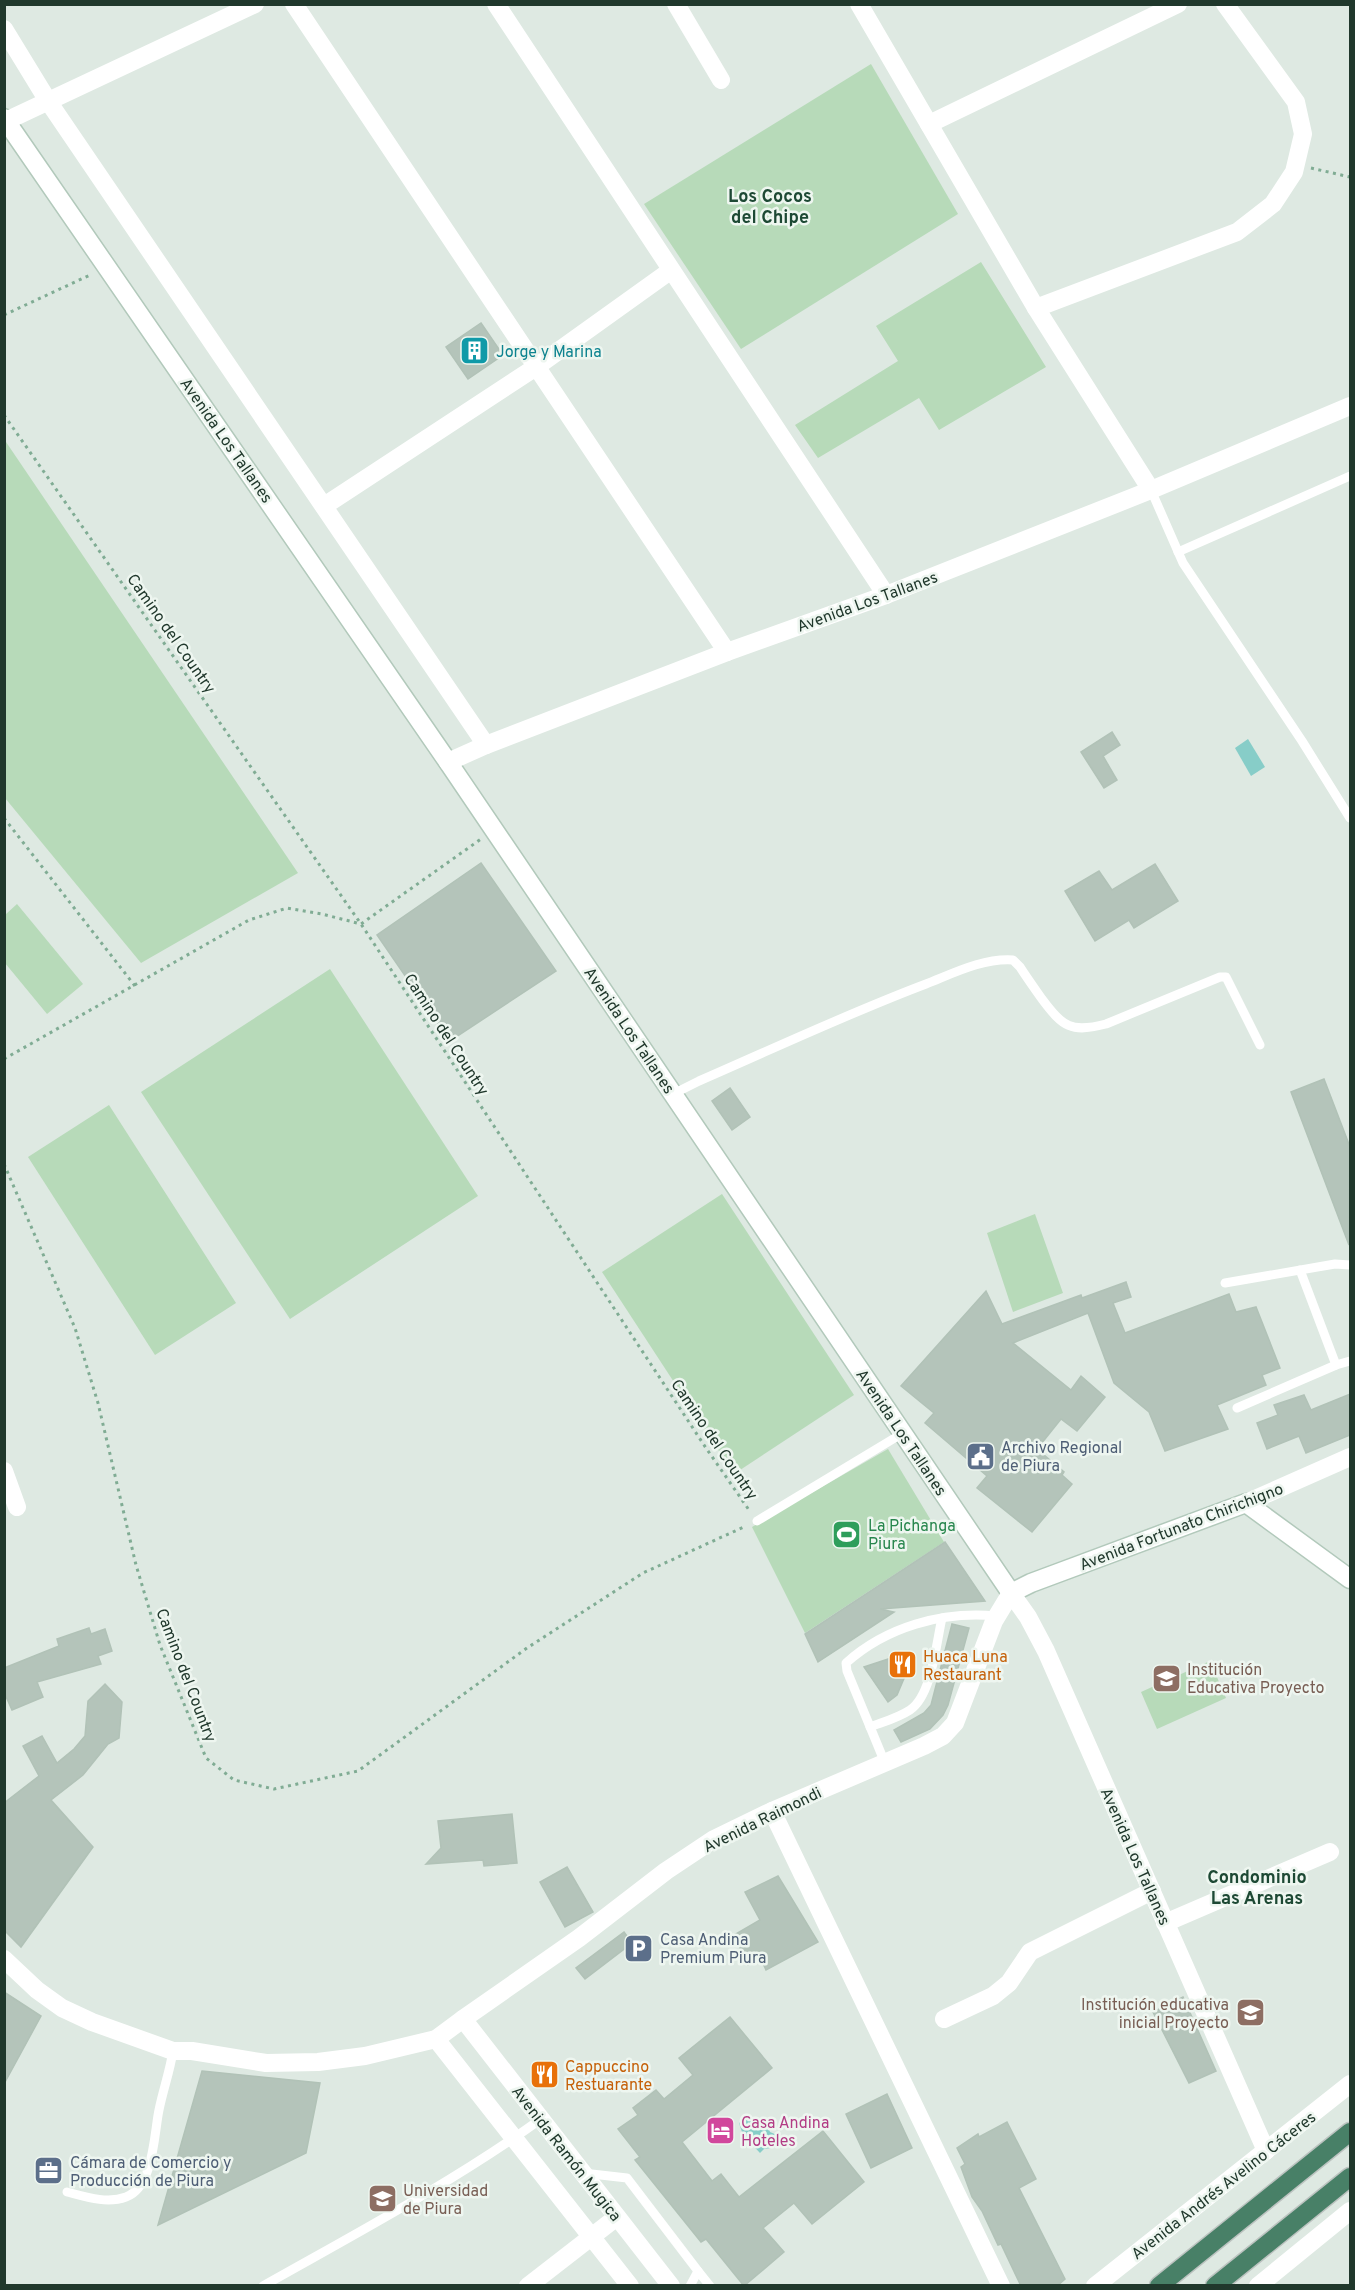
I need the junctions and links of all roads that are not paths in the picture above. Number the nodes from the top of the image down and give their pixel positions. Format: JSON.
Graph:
{"nodes":[{"id":1,"x":255,"y":4,"type":"edge"},
{"id":2,"x":294,"y":4,"type":"edge"},
{"id":3,"x":496,"y":4,"type":"edge"},
{"id":4,"x":676,"y":4,"type":"edge"},
{"id":5,"x":859,"y":4,"type":"edge"},
{"id":6,"x":1178,"y":4,"type":"edge"},
{"id":7,"x":1226,"y":4,"type":"edge"},
{"id":8,"x":4,"y":29,"type":"edge"},
{"id":9,"x":722,"y":80,"type":"dead end"},
{"id":10,"x":48,"y":101,"type":"junction"},
{"id":11,"x":5,"y":120,"type":"edge"},
{"id":12,"x":929,"y":124,"type":"junction"},
{"id":13,"x":670,"y":271,"type":"junction"},
{"id":14,"x":1036,"y":309,"type":"junction"},
{"id":15,"x":537,"y":367,"type":"junction"},
{"id":16,"x":1350,"y":406,"type":"edge"},
{"id":17,"x":1350,"y":476,"type":"edge"},
{"id":18,"x":1151,"y":490,"type":"junction"},
{"id":19,"x":324,"y":506,"type":"junction"},
{"id":20,"x":1178,"y":552,"type":"junction"},
{"id":21,"x":886,"y":595,"type":"junction"},
{"id":22,"x":726,"y":652,"type":"junction"},
{"id":23,"x":486,"y":745,"type":"junction"},
{"id":24,"x":448,"y":762,"type":"junction"},
{"id":25,"x":1350,"y":818,"type":"edge"},
{"id":26,"x":1260,"y":1045,"type":"dead end"},
{"id":27,"x":673,"y":1094,"type":"junction"},
{"id":28,"x":1350,"y":1265,"type":"edge"},
{"id":29,"x":1300,"y":1270,"type":"junction"},
{"id":30,"x":1225,"y":1282,"type":"dead end"},
{"id":31,"x":1350,"y":1361,"type":"edge"},
{"id":32,"x":1336,"y":1365,"type":"junction"},
{"id":33,"x":1237,"y":1408,"type":"dead end"},
{"id":34,"x":903,"y":1433,"type":"junction"},
{"id":35,"x":1350,"y":1457,"type":"edge"},
{"id":36,"x":4,"y":1471,"type":"edge"},
{"id":37,"x":1246,"y":1503,"type":"junction"},
{"id":38,"x":17,"y":1507,"type":"dead end"},
{"id":39,"x":757,"y":1521,"type":"road end"},
{"id":40,"x":1350,"y":1579,"type":"edge"},
{"id":41,"x":1011,"y":1593,"type":"junction"},
{"id":42,"x":996,"y":1616,"type":"junction"},
{"id":43,"x":942,"y":1618,"type":"junction"},
{"id":44,"x":870,"y":1727,"type":"junction"},
{"id":45,"x":885,"y":1763,"type":"junction"},
{"id":46,"x":772,"y":1811,"type":"junction"},
{"id":47,"x":1329,"y":1852,"type":"dead end"},
{"id":48,"x":1152,"y":1892,"type":"junction"},
{"id":49,"x":1166,"y":1923,"type":"junction"},
{"id":50,"x":4,"y":1959,"type":"edge"},
{"id":51,"x":463,"y":2019,"type":"junction"},
{"id":52,"x":944,"y":2019,"type":"dead end"},
{"id":53,"x":436,"y":2039,"type":"junction"},
{"id":54,"x":173,"y":2051,"type":"junction"},
{"id":55,"x":1350,"y":2084,"type":"edge"},
{"id":56,"x":541,"y":2119,"type":"junction"},
{"id":57,"x":1350,"y":2132,"type":"edge"},
{"id":58,"x":515,"y":2138,"type":"junction"},
{"id":59,"x":1266,"y":2151,"type":"junction"},
{"id":60,"x":582,"y":2173,"type":"junction"},
{"id":61,"x":1350,"y":2177,"type":"edge"},
{"id":62,"x":67,"y":2192,"type":"dead end"},
{"id":63,"x":1350,"y":2211,"type":"edge"},
{"id":64,"x":617,"y":2217,"type":"junction"},
{"id":65,"x":592,"y":2236,"type":"junction"},
{"id":66,"x":698,"y":2271,"type":"junction"},
{"id":67,"x":263,"y":2286,"type":"edge"},
{"id":68,"x":528,"y":2286,"type":"edge"},
{"id":69,"x":630,"y":2286,"type":"edge"},
{"id":70,"x":671,"y":2286,"type":"edge"},
{"id":71,"x":690,"y":2286,"type":"edge"},
{"id":72,"x":710,"y":2286,"type":"edge"},
{"id":73,"x":1000,"y":2286,"type":"edge"},
{"id":74,"x":1095,"y":2286,"type":"edge"},
{"id":75,"x":1159,"y":2286,"type":"edge"},
{"id":76,"x":1215,"y":2286,"type":"edge"},
{"id":77,"x":1258,"y":2286,"type":"edge"}],
"edges":[{"from":1,"to":10,"type":"street"},
{"from":2,"to":15,"type":"street"},
{"from":3,"to":13,"type":"street"},
{"from":4,"to":9,"type":"street"},
{"from":5,"to":12,"type":"street"},
{"from":6,"to":12,"type":"street"},
{"from":7,"to":14,"type":"street"},
{"from":8,"to":10,"type":"street"},
{"from":10,"to":11,"type":"street"},
{"from":10,"to":19,"type":"street"},
{"from":11,"to":24,"type":"street","name":"Avenida Los Tallanes"},
{"from":12,"to":14,"type":"street"},
{"from":13,"to":15,"type":"street"},
{"from":13,"to":21,"type":"street"},
{"from":14,"to":18,"type":"street"},
{"from":15,"to":19,"type":"street"},
{"from":15,"to":22,"type":"street"},
{"from":16,"to":18,"type":"street","name":"Avenida Los Tallanes"},
{"from":17,"to":20,"type":"lane"},
{"from":18,"to":20,"type":"lane"},
{"from":18,"to":21,"type":"street","name":"Avenida Los Tallanes"},
{"from":19,"to":23,"type":"street"},
{"from":20,"to":25,"type":"lane"},
{"from":21,"to":22,"type":"street","name":"Avenida Los Tallanes"},
{"from":22,"to":23,"type":"street","name":"Avenida Los Tallanes"},
{"from":23,"to":24,"type":"street","name":"Avenida Los Tallanes"},
{"from":24,"to":27,"type":"street","name":"Avenida Los Tallanes"},
{"from":26,"to":27,"type":"lane"},
{"from":27,"to":34,"type":"street","name":"Avenida Los Tallanes"},
{"from":28,"to":29,"type":"lane"},
{"from":29,"to":30,"type":"lane"},
{"from":29,"to":32,"type":"lane"},
{"from":31,"to":32,"type":"lane"},
{"from":32,"to":33,"type":"lane"},
{"from":34,"to":39,"type":"lane"},
{"from":34,"to":41,"type":"street","name":"Avenida Los Tallanes"},
{"from":35,"to":37,"type":"street","name":"Avenida Fortunato Chirichigno"},
{"from":36,"to":38,"type":"street"},
{"from":37,"to":40,"type":"street"},
{"from":37,"to":41,"type":"street","name":"Avenida Fortunato Chirichigno"},
{"from":41,"to":42,"type":"street","name":"Avenida Raimondi"},
{"from":41,"to":48,"type":"street","name":"Avenida Los Tallanes"},
{"from":42,"to":43,"type":"lane"},
{"from":42,"to":45,"type":"street","name":"Avenida Raimondi"},
{"from":43,"to":44,"type":"lane"},
{"from":43,"to":44,"type":"lane"},
{"from":44,"to":45,"type":"lane"},
{"from":45,"to":46,"type":"street","name":"Avenida Raimondi"},
{"from":46,"to":51,"type":"street","name":"Avenida Raimondi"},
{"from":46,"to":73,"type":"street"},
{"from":47,"to":49,"type":"street"},
{"from":48,"to":49,"type":"street","name":"Avenida Los Tallanes"},
{"from":48,"to":52,"type":"street"},
{"from":49,"to":59,"type":"street","name":"Avenida Los Tallanes"},
{"from":50,"to":54,"type":"street"},
{"from":51,"to":53,"type":"street","name":"Avenida Raimondi"},
{"from":51,"to":56,"type":"street","name":"Avenida Ramón Mugica"},
{"from":53,"to":54,"type":"street"},
{"from":53,"to":58,"type":"street","name":"Avenida Ramón Mugica"},
{"from":54,"to":62,"type":"lane"},
{"from":55,"to":59,"type":"street","name":"Avenida Andrés Avelino Cáceres"},
{"from":56,"to":58,"type":"lane"},
{"from":56,"to":60,"type":"street","name":"Avenida Ramón Mugica"},
{"from":57,"to":75,"type":"highway"},
{"from":58,"to":65,"type":"street","name":"Avenida Ramón Mugica"},
{"from":58,"to":67,"type":"lane"},
{"from":59,"to":74,"type":"street","name":"Avenida Andrés Avelino Cáceres"},
{"from":60,"to":64,"type":"street","name":"Avenida Ramón Mugica"},
{"from":60,"to":66,"type":"lane"},
{"from":61,"to":76,"type":"highway"},
{"from":63,"to":77,"type":"street"},
{"from":64,"to":65,"type":"street"},
{"from":64,"to":70,"type":"street","name":"Avenida Ramón Mugica"},
{"from":65,"to":68,"type":"street"},
{"from":65,"to":69,"type":"street","name":"Avenida Ramón Mugica"},
{"from":66,"to":71,"type":"lane"},
{"from":66,"to":72,"type":"lane"}]}
